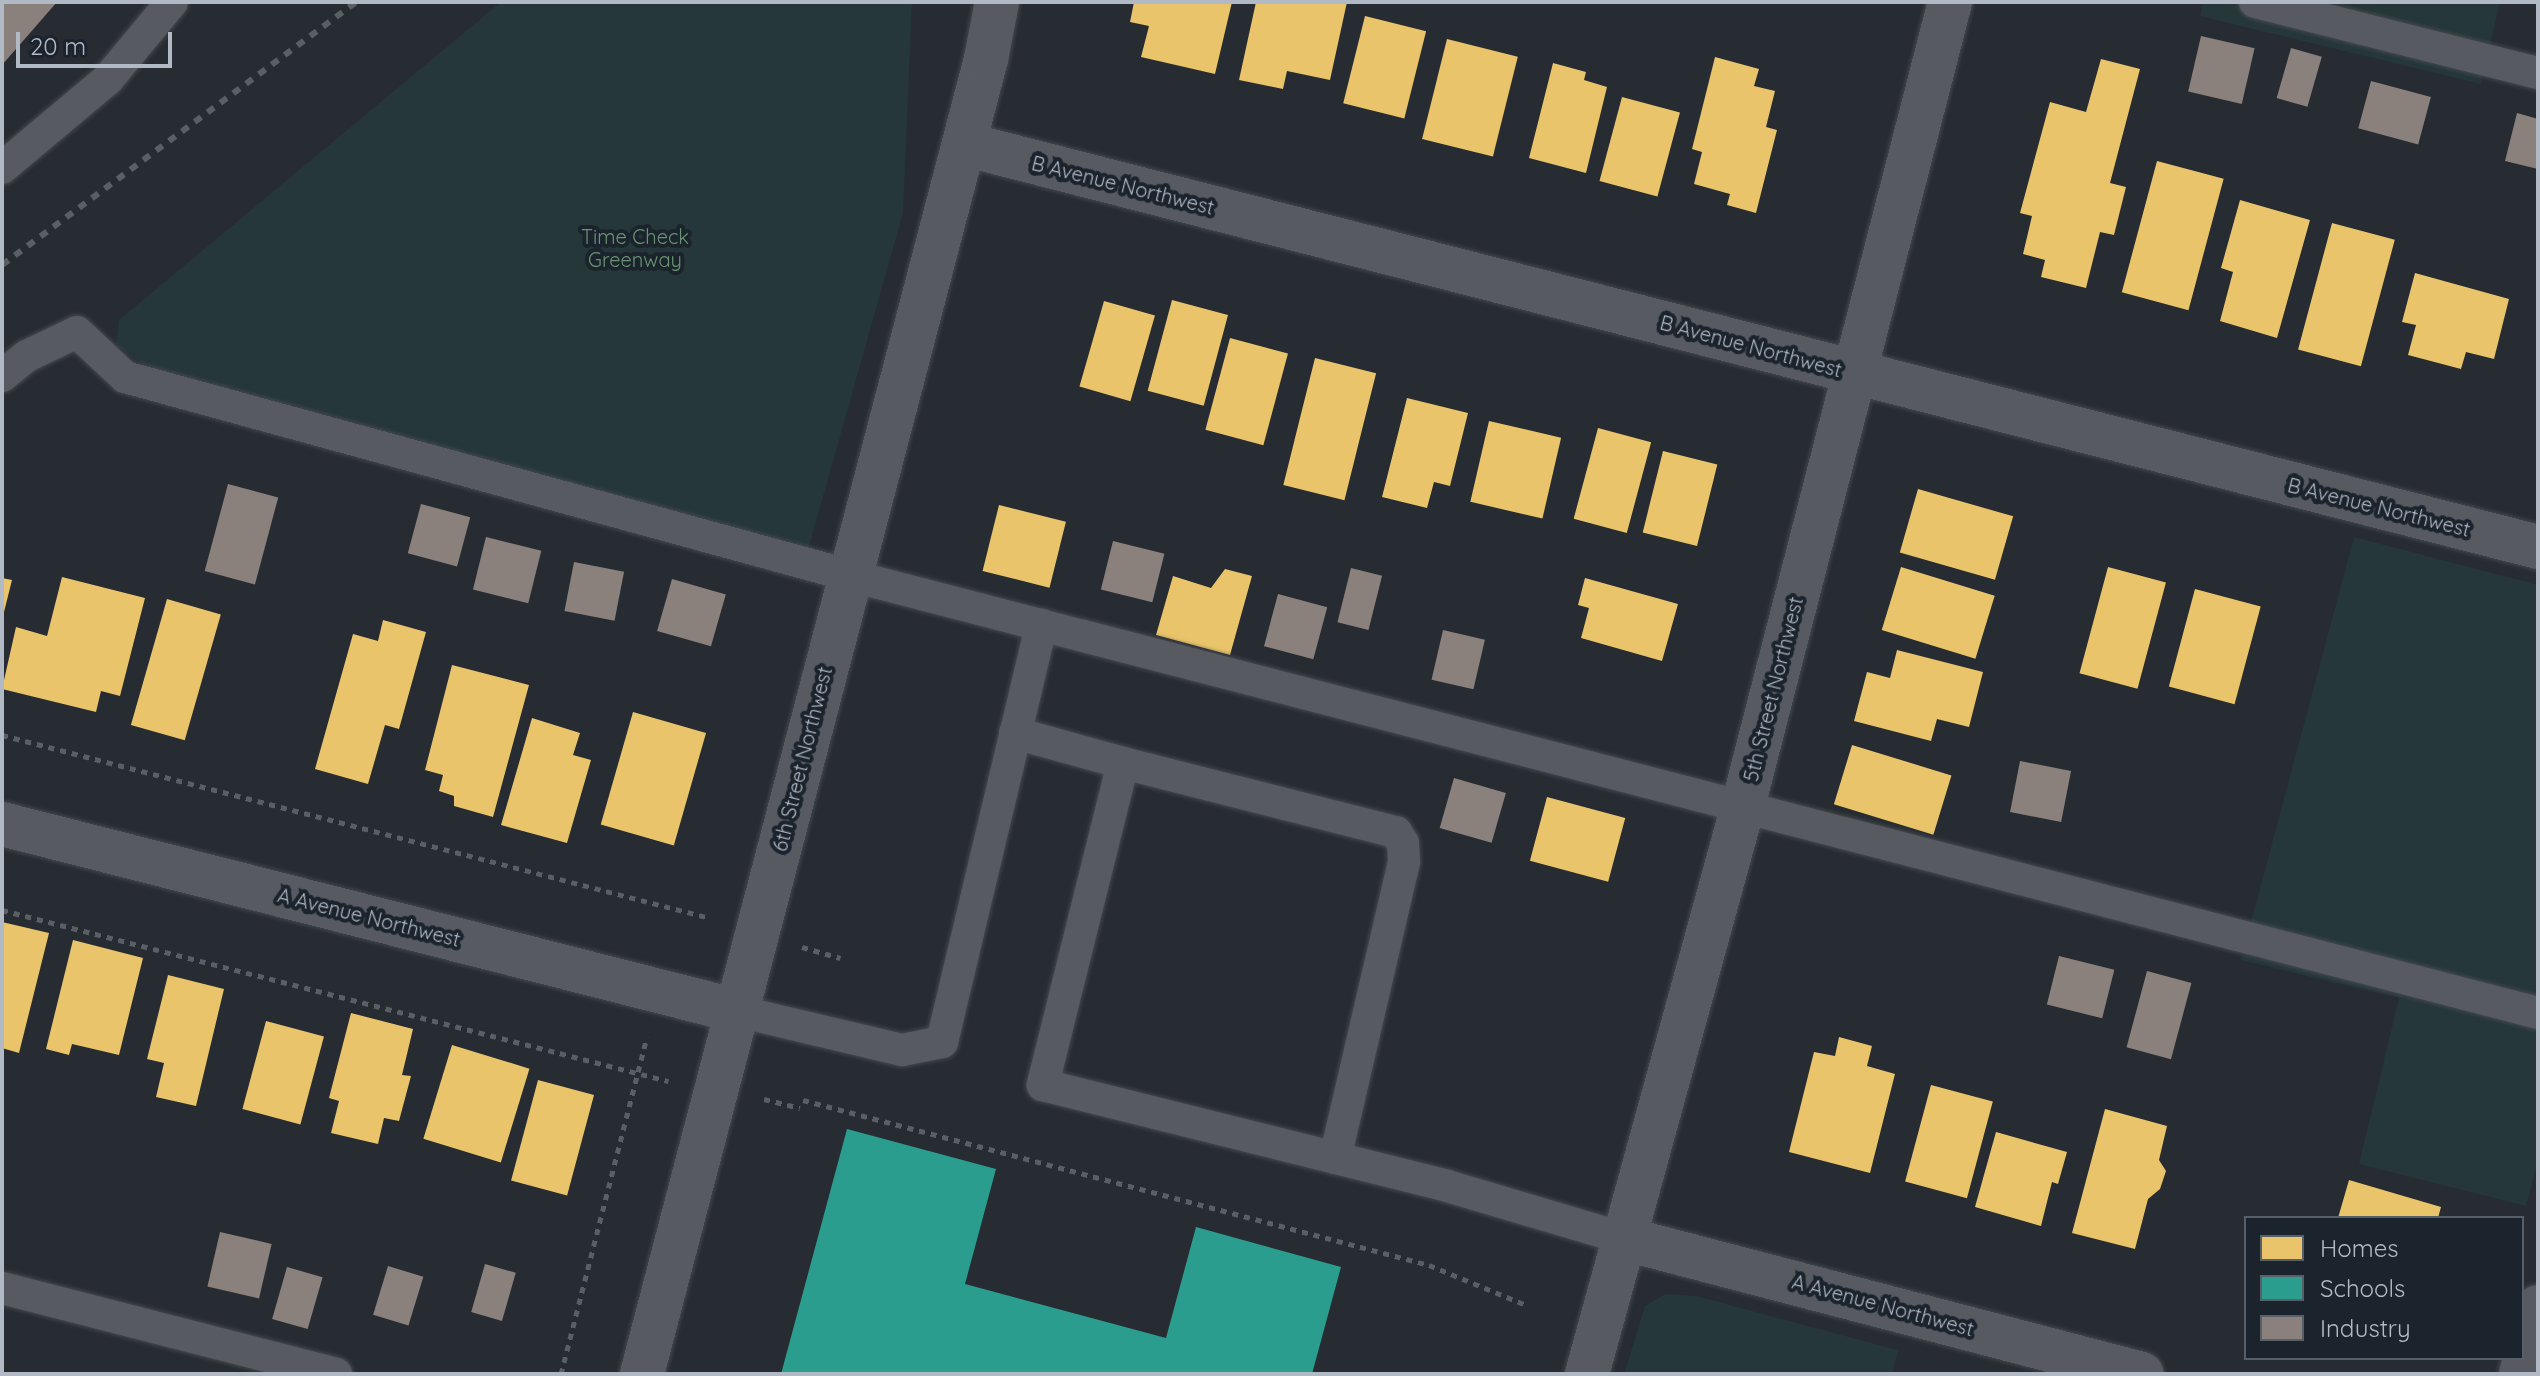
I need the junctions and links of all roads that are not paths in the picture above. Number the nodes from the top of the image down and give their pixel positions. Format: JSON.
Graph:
{"nodes":[{"id":1,"x":172,"y":2,"type":"edge"},
{"id":2,"x":997,"y":2,"type":"edge"},
{"id":3,"x":1950,"y":2,"type":"edge"},
{"id":4,"x":2255,"y":2,"type":"edge"},
{"id":5,"x":2538,"y":73,"type":"edge"},
{"id":6,"x":964,"y":144,"type":"junction"},
{"id":7,"x":2,"y":168,"type":"edge"},
{"id":8,"x":1853,"y":373,"type":"junction"},
{"id":9,"x":2,"y":376,"type":"edge"},
{"id":10,"x":2538,"y":547,"type":"edge"},
{"id":11,"x":848,"y":575,"type":"junction"},
{"id":12,"x":1041,"y":625,"type":"junction"},
{"id":13,"x":1015,"y":733,"type":"junction"},
{"id":14,"x":1123,"y":763,"type":"junction"},
{"id":15,"x":1743,"y":806,"type":"junction"},
{"id":16,"x":2,"y":824,"type":"edge"},
{"id":17,"x":737,"y":1011,"type":"junction"},
{"id":18,"x":2538,"y":1013,"type":"edge"},
{"id":19,"x":1335,"y":1158,"type":"junction"},
{"id":20,"x":1622,"y":1238,"type":"junction"},
{"id":21,"x":2,"y":1288,"type":"edge"},
{"id":22,"x":2538,"y":1307,"type":"edge"},
{"id":23,"x":336,"y":1374,"type":"edge"},
{"id":24,"x":642,"y":1374,"type":"edge"},
{"id":25,"x":1587,"y":1374,"type":"edge"},
{"id":26,"x":2142,"y":1374,"type":"edge"},
{"id":27,"x":2521,"y":1374,"type":"edge"}],
"edges":[{"from":1,"to":7,"type":"lane"},
{"from":2,"to":6,"type":"street","name":"6th Street Northwest"},
{"from":3,"to":8,"type":"street","name":"5th Street Northwest"},
{"from":4,"to":5,"type":"lane"},
{"from":6,"to":8,"type":"street","name":"B Avenue Northwest"},
{"from":6,"to":11,"type":"street","name":"6th Street Northwest"},
{"from":8,"to":10,"type":"street","name":"B Avenue Northwest"},
{"from":8,"to":15,"type":"street","name":"5th Street Northwest"},
{"from":9,"to":11,"type":"lane"},
{"from":11,"to":12,"type":"lane"},
{"from":11,"to":17,"type":"street","name":"6th Street Northwest"},
{"from":12,"to":13,"type":"lane"},
{"from":12,"to":15,"type":"lane"},
{"from":13,"to":14,"type":"lane"},
{"from":13,"to":17,"type":"lane"},
{"from":14,"to":19,"type":"lane"},
{"from":14,"to":19,"type":"lane"},
{"from":15,"to":18,"type":"lane"},
{"from":15,"to":20,"type":"street","name":"5th Street Northwest"},
{"from":16,"to":17,"type":"street","name":"A Avenue Northwest"},
{"from":17,"to":24,"type":"street","name":"6th Street Northwest"},
{"from":19,"to":20,"type":"lane"},
{"from":20,"to":25,"type":"street","name":"5th Street Northwest"},
{"from":20,"to":26,"type":"street","name":"A Avenue Northwest"},
{"from":21,"to":23,"type":"lane"},
{"from":22,"to":27,"type":"street"}]}
